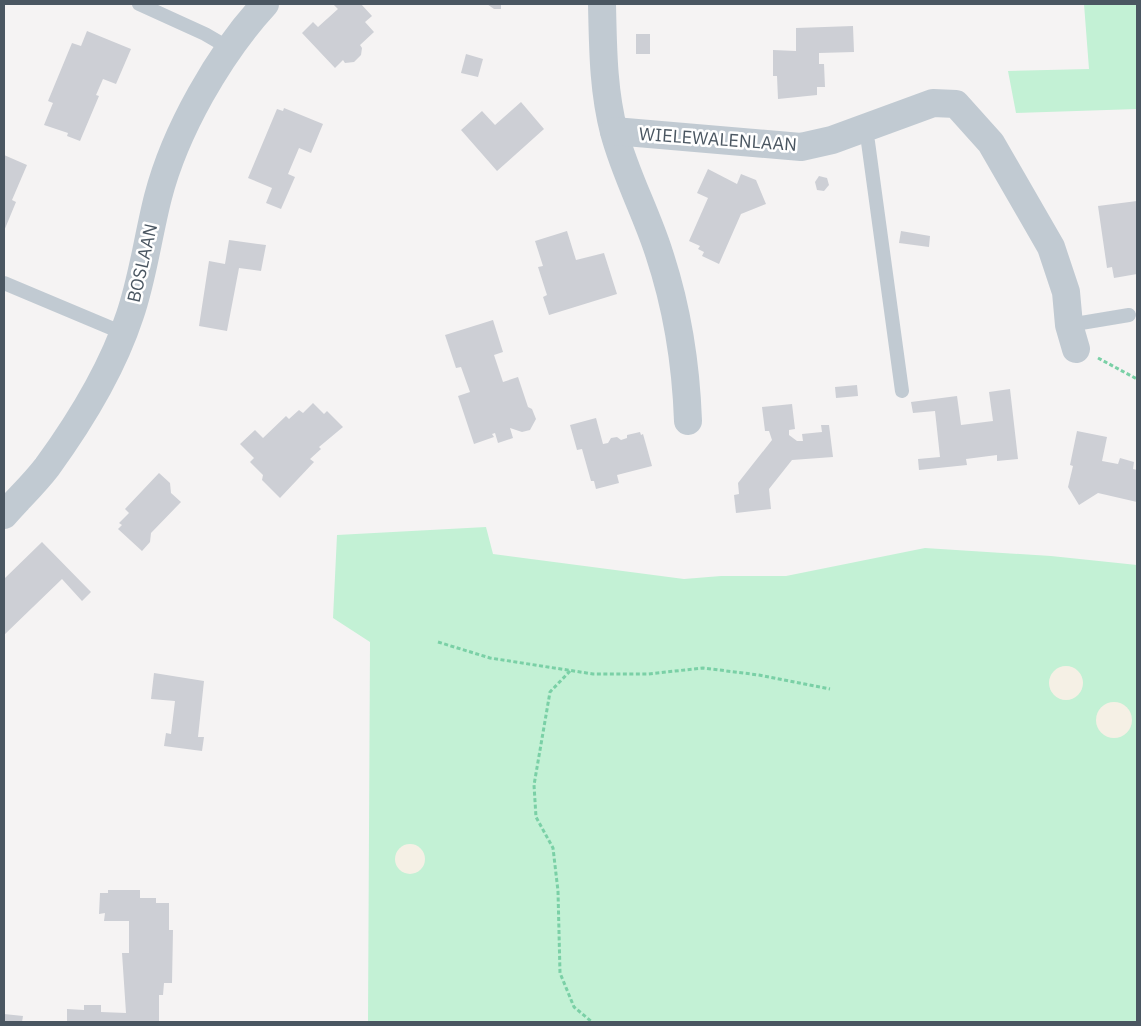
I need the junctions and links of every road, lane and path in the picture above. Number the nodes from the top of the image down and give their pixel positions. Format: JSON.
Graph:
{"nodes":[{"id":1,"x":139,"y":4,"type":"edge"},
{"id":2,"x":265,"y":4,"type":"edge"},
{"id":3,"x":602,"y":4,"type":"edge"},
{"id":4,"x":229,"y":48,"type":"junction"},
{"id":5,"x":863,"y":130,"type":"junction"},
{"id":6,"x":614,"y":131,"type":"junction"},
{"id":7,"x":4,"y":283,"type":"edge"},
{"id":8,"x":1129,"y":315,"type":"dead end"},
{"id":9,"x":123,"y":333,"type":"junction"},
{"id":10,"x":1073,"y":337,"type":"junction"},
{"id":11,"x":1137,"y":379,"type":"edge"},
{"id":12,"x":902,"y":391,"type":"dead end"},
{"id":13,"x":688,"y":421,"type":"dead end"},
{"id":14,"x":4,"y":515,"type":"edge"},
{"id":15,"x":438,"y":642,"type":"dead end"},
{"id":16,"x":570,"y":671,"type":"junction"},
{"id":17,"x":830,"y":689,"type":"dead end"},
{"id":18,"x":592,"y":1022,"type":"edge"}],
"edges":[{"from":1,"to":4,"type":"lane"},
{"from":2,"to":4,"type":"street","name":"BOSLAAN"},
{"from":3,"to":6,"type":"street"},
{"from":4,"to":9,"type":"street","name":"BOSLAAN"},
{"from":5,"to":6,"type":"street","name":"WIELEWALENLAAN"},
{"from":5,"to":10,"type":"street","name":"WIELEWALENLAAN"},
{"from":5,"to":12,"type":"lane"},
{"from":6,"to":13,"type":"street"},
{"from":7,"to":9,"type":"lane"},
{"from":8,"to":10,"type":"lane"},
{"from":9,"to":14,"type":"street","name":"BOSLAAN"},
{"from":10,"to":11,"type":"path"},
{"from":15,"to":16,"type":"path"},
{"from":16,"to":17,"type":"path"},
{"from":16,"to":18,"type":"path"}]}
